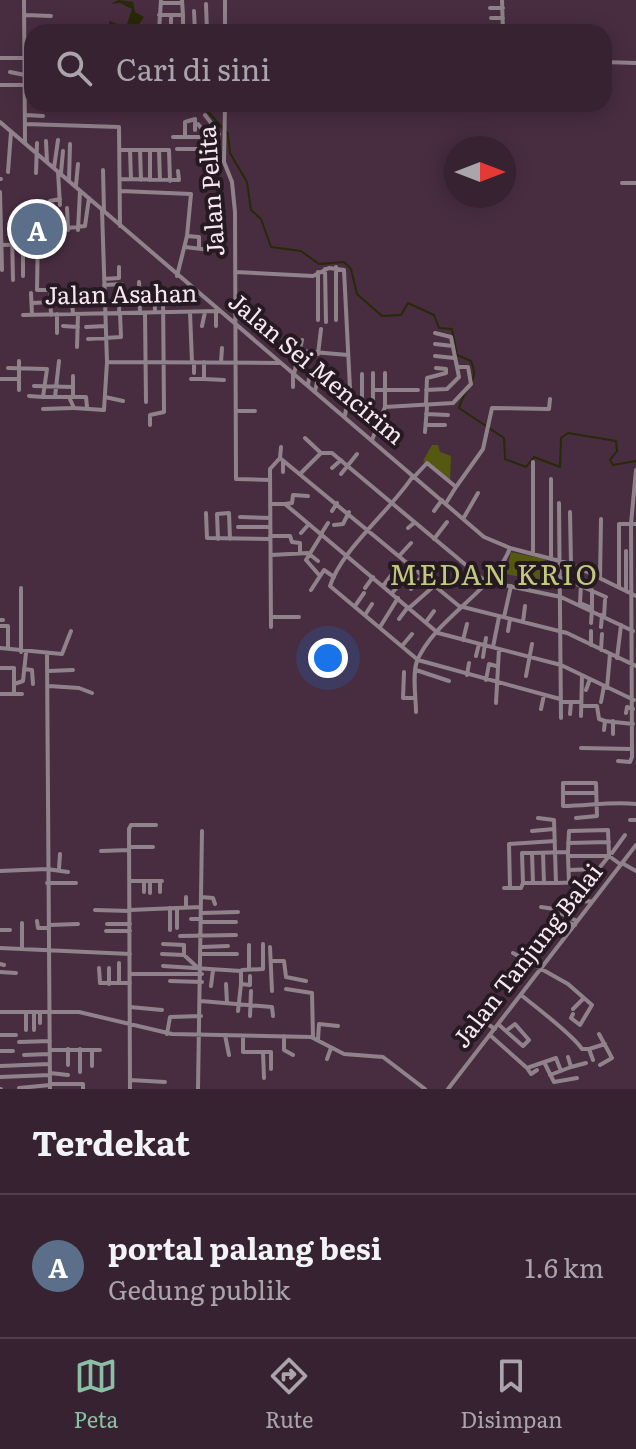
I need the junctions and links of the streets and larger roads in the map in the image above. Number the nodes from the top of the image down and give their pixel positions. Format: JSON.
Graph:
{"nodes":[{"id":1,"x":24,"y":0,"type":"edge"},
{"id":2,"x":225,"y":0,"type":"edge"},
{"id":3,"x":502,"y":0,"type":"edge"},
{"id":4,"x":161,"y":2,"type":"edge"},
{"id":5,"x":182,"y":2,"type":"edge"},
{"id":6,"x":206,"y":4,"type":"dead end"},
{"id":7,"x":490,"y":8,"type":"dead end"},
{"id":8,"x":503,"y":8,"type":"junction"},
{"id":9,"x":194,"y":11,"type":"dead end"},
{"id":10,"x":25,"y":15,"type":"junction"},
{"id":11,"x":159,"y":15,"type":"junction"},
{"id":12,"x":171,"y":15,"type":"junction"},
{"id":13,"x":183,"y":15,"type":"junction"},
{"id":14,"x":51,"y":16,"type":"dead end"},
{"id":15,"x":491,"y":18,"type":"dead end"},
{"id":16,"x":503,"y":18,"type":"junction"},
{"id":17,"x":25,"y":24,"type":"edge"},
{"id":18,"x":159,"y":24,"type":"edge"},
{"id":19,"x":171,"y":24,"type":"edge"},
{"id":20,"x":183,"y":24,"type":"edge"},
{"id":21,"x":195,"y":24,"type":"edge"},
{"id":22,"x":207,"y":24,"type":"edge"},
{"id":23,"x":225,"y":24,"type":"edge"},
{"id":24,"x":503,"y":24,"type":"edge"},
{"id":25,"x":24,"y":57,"type":"edge"},
{"id":26,"x":0,"y":58,"type":"edge"},
{"id":27,"x":612,"y":62,"type":"edge"},
{"id":28,"x":636,"y":63,"type":"edge"},
{"id":29,"x":24,"y":70,"type":"edge"},
{"id":30,"x":10,"y":72,"type":"dead end"},
{"id":31,"x":0,"y":85,"type":"edge"},
{"id":32,"x":24,"y":85,"type":"edge"},
{"id":33,"x":224,"y":112,"type":"edge"},
{"id":34,"x":25,"y":115,"type":"joint"},
{"id":35,"x":205,"y":115,"type":"dead end"},
{"id":36,"x":43,"y":116,"type":"dead end"},
{"id":37,"x":0,"y":122,"type":"edge"},
{"id":38,"x":197,"y":123,"type":"junction"},
{"id":39,"x":25,"y":124,"type":"junction"},
{"id":40,"x":195,"y":130,"type":"dead end"},
{"id":41,"x":11,"y":132,"type":"junction"},
{"id":42,"x":223,"y":133,"type":"junction"},
{"id":43,"x":173,"y":137,"type":"dead end"},
{"id":44,"x":185,"y":138,"type":"junction"},
{"id":45,"x":210,"y":138,"type":"junction"},
{"id":46,"x":58,"y":140,"type":"dead end"},
{"id":47,"x":46,"y":141,"type":"dead end"},
{"id":48,"x":25,"y":143,"type":"junction"},
{"id":49,"x":37,"y":143,"type":"dead end"},
{"id":50,"x":70,"y":144,"type":"dead end"},
{"id":51,"x":177,"y":149,"type":"dead end"},
{"id":52,"x":212,"y":149,"type":"junction"},
{"id":53,"x":120,"y":150,"type":"junction"},
{"id":54,"x":130,"y":150,"type":"junction"},
{"id":55,"x":140,"y":150,"type":"junction"},
{"id":56,"x":150,"y":150,"type":"junction"},
{"id":57,"x":159,"y":150,"type":"junction"},
{"id":58,"x":63,"y":151,"type":"dead end"},
{"id":59,"x":38,"y":154,"type":"junction"},
{"id":60,"x":200,"y":160,"type":"dead end"},
{"id":61,"x":47,"y":162,"type":"junction"},
{"id":62,"x":78,"y":164,"type":"dead end"},
{"id":63,"x":103,"y":170,"type":"dead end"},
{"id":64,"x":58,"y":171,"type":"junction"},
{"id":65,"x":178,"y":171,"type":"dead end"},
{"id":66,"x":8,"y":172,"type":"dead end"},
{"id":67,"x":36,"y":173,"type":"dead end"},
{"id":68,"x":121,"y":179,"type":"junction"},
{"id":69,"x":131,"y":179,"type":"junction"},
{"id":70,"x":141,"y":180,"type":"junction"},
{"id":71,"x":150,"y":180,"type":"junction"},
{"id":72,"x":160,"y":180,"type":"junction"},
{"id":73,"x":69,"y":181,"type":"junction"},
{"id":74,"x":170,"y":181,"type":"junction"},
{"id":75,"x":622,"y":183,"type":"dead end"},
{"id":76,"x":636,"y":183,"type":"edge"},
{"id":77,"x":78,"y":189,"type":"junction"},
{"id":78,"x":121,"y":191,"type":"junction"},
{"id":79,"x":0,"y":192,"type":"edge"},
{"id":80,"x":89,"y":198,"type":"junction"},
{"id":81,"x":67,"y":208,"type":"dead end"},
{"id":82,"x":0,"y":209,"type":"edge"},
{"id":83,"x":178,"y":210,"type":"dead end"},
{"id":84,"x":103,"y":211,"type":"junction"},
{"id":85,"x":22,"y":212,"type":"dead end"},
{"id":86,"x":50,"y":212,"type":"junction"},
{"id":87,"x":188,"y":212,"type":"junction"},
{"id":88,"x":36,"y":213,"type":"junction"},
{"id":89,"x":0,"y":221,"type":"edge"},
{"id":90,"x":120,"y":226,"type":"junction"},
{"id":91,"x":68,"y":230,"type":"junction"},
{"id":92,"x":78,"y":230,"type":"junction"},
{"id":93,"x":0,"y":233,"type":"edge"},
{"id":94,"x":12,"y":234,"type":"dead end"},
{"id":95,"x":21,"y":234,"type":"dead end"},
{"id":96,"x":49,"y":234,"type":"junction"},
{"id":97,"x":210,"y":234,"type":"dead end"},
{"id":98,"x":187,"y":236,"type":"junction"},
{"id":99,"x":22,"y":244,"type":"junction"},
{"id":100,"x":29,"y":244,"type":"junction"},
{"id":101,"x":38,"y":244,"type":"junction"},
{"id":102,"x":1,"y":245,"type":"edge"},
{"id":103,"x":12,"y":245,"type":"junction"},
{"id":104,"x":185,"y":247,"type":"junction"},
{"id":105,"x":199,"y":249,"type":"junction"},
{"id":106,"x":1,"y":256,"type":"edge"},
{"id":107,"x":119,"y":267,"type":"dead end"},
{"id":108,"x":336,"y":267,"type":"junction"},
{"id":109,"x":2,"y":268,"type":"edge"},
{"id":110,"x":325,"y":269,"type":"junction"},
{"id":111,"x":235,"y":272,"type":"junction"},
{"id":112,"x":318,"y":272,"type":"junction"},
{"id":113,"x":23,"y":276,"type":"dead end"},
{"id":114,"x":177,"y":276,"type":"junction"},
{"id":115,"x":13,"y":280,"type":"dead end"},
{"id":116,"x":104,"y":282,"type":"junction"},
{"id":117,"x":139,"y":282,"type":"dead end"},
{"id":118,"x":154,"y":282,"type":"dead end"},
{"id":119,"x":122,"y":284,"type":"dead end"},
{"id":120,"x":50,"y":291,"type":"junction"},
{"id":121,"x":120,"y":291,"type":"dead end"},
{"id":122,"x":163,"y":292,"type":"dead end"},
{"id":123,"x":31,"y":293,"type":"dead end"},
{"id":124,"x":51,"y":302,"type":"junction"},
{"id":125,"x":32,"y":303,"type":"junction"},
{"id":126,"x":218,"y":311,"type":"junction"},
{"id":127,"x":190,"y":312,"type":"junction"},
{"id":128,"x":205,"y":312,"type":"junction"},
{"id":129,"x":104,"y":313,"type":"junction"},
{"id":130,"x":120,"y":313,"type":"junction"},
{"id":131,"x":142,"y":313,"type":"junction"},
{"id":132,"x":155,"y":313,"type":"junction"},
{"id":133,"x":164,"y":313,"type":"junction"},
{"id":134,"x":54,"y":314,"type":"junction"},
{"id":135,"x":76,"y":314,"type":"junction"},
{"id":136,"x":348,"y":314,"type":"junction"},
{"id":137,"x":23,"y":315,"type":"dead end"},
{"id":138,"x":32,"y":315,"type":"junction"},
{"id":139,"x":318,"y":320,"type":"dead end"},
{"id":140,"x":326,"y":322,"type":"dead end"},
{"id":141,"x":235,"y":323,"type":"junction"},
{"id":142,"x":63,"y":326,"type":"dead end"},
{"id":143,"x":105,"y":326,"type":"junction"},
{"id":144,"x":202,"y":326,"type":"dead end"},
{"id":145,"x":216,"y":326,"type":"dead end"},
{"id":146,"x":78,"y":327,"type":"junction"},
{"id":147,"x":86,"y":327,"type":"dead end"},
{"id":148,"x":321,"y":329,"type":"dead end"},
{"id":149,"x":57,"y":333,"type":"dead end"},
{"id":150,"x":435,"y":333,"type":"dead end"},
{"id":151,"x":105,"y":338,"type":"junction"},
{"id":152,"x":88,"y":339,"type":"dead end"},
{"id":153,"x":302,"y":340,"type":"dead end"},
{"id":154,"x":435,"y":344,"type":"dead end"},
{"id":155,"x":453,"y":346,"type":"junction"},
{"id":156,"x":77,"y":347,"type":"dead end"},
{"id":157,"x":222,"y":348,"type":"dead end"},
{"id":158,"x":301,"y":351,"type":"junction"},
{"id":159,"x":318,"y":354,"type":"junction"},
{"id":160,"x":348,"y":355,"type":"junction"},
{"id":161,"x":435,"y":356,"type":"dead end"},
{"id":162,"x":454,"y":358,"type":"junction"},
{"id":163,"x":19,"y":361,"type":"dead end"},
{"id":164,"x":59,"y":361,"type":"dead end"},
{"id":165,"x":107,"y":362,"type":"junction"},
{"id":166,"x":145,"y":362,"type":"junction"},
{"id":167,"x":164,"y":362,"type":"junction"},
{"id":168,"x":178,"y":362,"type":"junction"},
{"id":169,"x":193,"y":362,"type":"junction"},
{"id":170,"x":204,"y":362,"type":"junction"},
{"id":171,"x":221,"y":362,"type":"junction"},
{"id":172,"x":236,"y":363,"type":"junction"},
{"id":173,"x":281,"y":363,"type":"junction"},
{"id":174,"x":459,"y":367,"type":"junction"},
{"id":175,"x":8,"y":368,"type":"dead end"},
{"id":176,"x":19,"y":368,"type":"junction"},
{"id":177,"x":436,"y":368,"type":"dead end"},
{"id":178,"x":320,"y":370,"type":"dead end"},
{"id":179,"x":310,"y":372,"type":"dead end"},
{"id":180,"x":179,"y":373,"type":"dead end"},
{"id":181,"x":194,"y":373,"type":"dead end"},
{"id":182,"x":293,"y":373,"type":"junction"},
{"id":183,"x":373,"y":373,"type":"dead end"},
{"id":184,"x":385,"y":373,"type":"dead end"},
{"id":185,"x":362,"y":374,"type":"dead end"},
{"id":186,"x":73,"y":376,"type":"dead end"},
{"id":187,"x":0,"y":379,"type":"edge"},
{"id":188,"x":19,"y":379,"type":"junction"},
{"id":189,"x":191,"y":379,"type":"dead end"},
{"id":190,"x":204,"y":379,"type":"junction"},
{"id":191,"x":224,"y":380,"type":"dead end"},
{"id":192,"x":308,"y":385,"type":"junction"},
{"id":193,"x":34,"y":386,"type":"dead end"},
{"id":194,"x":44,"y":386,"type":"junction"},
{"id":195,"x":55,"y":386,"type":"junction"},
{"id":196,"x":73,"y":387,"type":"junction"},
{"id":197,"x":293,"y":387,"type":"dead end"},
{"id":198,"x":350,"y":389,"type":"junction"},
{"id":199,"x":362,"y":389,"type":"junction"},
{"id":200,"x":19,"y":390,"type":"dead end"},
{"id":201,"x":373,"y":390,"type":"junction"},
{"id":202,"x":385,"y":390,"type":"junction"},
{"id":203,"x":418,"y":390,"type":"dead end"},
{"id":204,"x":426,"y":390,"type":"junction"},
{"id":205,"x":314,"y":392,"type":"junction"},
{"id":206,"x":29,"y":396,"type":"dead end"},
{"id":207,"x":43,"y":397,"type":"junction"},
{"id":208,"x":55,"y":397,"type":"junction"},
{"id":209,"x":71,"y":397,"type":"junction"},
{"id":210,"x":105,"y":397,"type":"junction"},
{"id":211,"x":550,"y":399,"type":"dead end"},
{"id":212,"x":123,"y":401,"type":"dead end"},
{"id":213,"x":146,"y":402,"type":"dead end"},
{"id":214,"x":453,"y":403,"type":"junction"},
{"id":215,"x":362,"y":404,"type":"dead end"},
{"id":216,"x":373,"y":405,"type":"dead end"},
{"id":217,"x":426,"y":405,"type":"junction"},
{"id":218,"x":87,"y":407,"type":"junction"},
{"id":219,"x":385,"y":407,"type":"junction"},
{"id":220,"x":74,"y":408,"type":"junction"},
{"id":221,"x":43,"y":409,"type":"dead end"},
{"id":222,"x":236,"y":411,"type":"junction"},
{"id":223,"x":255,"y":411,"type":"dead end"},
{"id":224,"x":426,"y":414,"type":"junction"},
{"id":225,"x":345,"y":415,"type":"junction"},
{"id":226,"x":150,"y":425,"type":"dead end"},
{"id":227,"x":426,"y":425,"type":"junction"},
{"id":228,"x":435,"y":425,"type":"junction"},
{"id":229,"x":445,"y":425,"type":"dead end"},
{"id":230,"x":425,"y":432,"type":"dead end"},
{"id":231,"x":435,"y":432,"type":"dead end"},
{"id":232,"x":305,"y":438,"type":"dead end"},
{"id":233,"x":375,"y":443,"type":"junction"},
{"id":234,"x":281,"y":447,"type":"dead end"},
{"id":235,"x":321,"y":453,"type":"junction"},
{"id":236,"x":357,"y":454,"type":"dead end"},
{"id":237,"x":282,"y":460,"type":"junction"},
{"id":238,"x":341,"y":460,"type":"junction"},
{"id":239,"x":533,"y":462,"type":"dead end"},
{"id":240,"x":349,"y":467,"type":"junction"},
{"id":241,"x":332,"y":468,"type":"dead end"},
{"id":242,"x":636,"y":470,"type":"edge"},
{"id":243,"x":283,"y":472,"type":"dead end"},
{"id":244,"x":300,"y":473,"type":"junction"},
{"id":245,"x":341,"y":474,"type":"dead end"},
{"id":246,"x":414,"y":476,"type":"junction"},
{"id":247,"x":362,"y":478,"type":"junction"},
{"id":248,"x":551,"y":479,"type":"dead end"},
{"id":249,"x":270,"y":480,"type":"junction"},
{"id":250,"x":634,"y":480,"type":"edge"},
{"id":251,"x":354,"y":486,"type":"dead end"},
{"id":252,"x":456,"y":487,"type":"junction"},
{"id":253,"x":478,"y":493,"type":"dead end"},
{"id":254,"x":308,"y":496,"type":"dead end"},
{"id":255,"x":444,"y":502,"type":"junction"},
{"id":256,"x":337,"y":503,"type":"junction"},
{"id":257,"x":559,"y":503,"type":"dead end"},
{"id":258,"x":270,"y":504,"type":"junction"},
{"id":259,"x":285,"y":504,"type":"junction"},
{"id":260,"x":394,"y":505,"type":"junction"},
{"id":261,"x":332,"y":511,"type":"dead end"},
{"id":262,"x":434,"y":511,"type":"dead end"},
{"id":263,"x":349,"y":512,"type":"junction"},
{"id":264,"x":570,"y":512,"type":"dead end"},
{"id":265,"x":206,"y":513,"type":"dead end"},
{"id":266,"x":240,"y":517,"type":"dead end"},
{"id":267,"x":270,"y":518,"type":"junction"},
{"id":268,"x":463,"y":519,"type":"junction"},
{"id":269,"x":601,"y":519,"type":"dead end"},
{"id":270,"x":447,"y":522,"type":"dead end"},
{"id":271,"x":328,"y":523,"type":"dead end"},
{"id":272,"x":414,"y":523,"type":"junction"},
{"id":273,"x":309,"y":524,"type":"junction"},
{"id":274,"x":334,"y":525,"type":"dead end"},
{"id":275,"x":238,"y":527,"type":"dead end"},
{"id":276,"x":270,"y":527,"type":"junction"},
{"id":277,"x":634,"y":527,"type":"edge"},
{"id":278,"x":408,"y":528,"type":"dead end"},
{"id":279,"x":369,"y":529,"type":"junction"},
{"id":280,"x":301,"y":533,"type":"dead end"},
{"id":281,"x":321,"y":534,"type":"junction"},
{"id":282,"x":270,"y":538,"type":"junction"},
{"id":283,"x":218,"y":539,"type":"junction"},
{"id":284,"x":230,"y":539,"type":"junction"},
{"id":285,"x":434,"y":539,"type":"junction"},
{"id":286,"x":411,"y":543,"type":"dead end"},
{"id":287,"x":510,"y":548,"type":"junction"},
{"id":288,"x":626,"y":551,"type":"dead end"},
{"id":289,"x":308,"y":553,"type":"junction"},
{"id":290,"x":300,"y":554,"type":"junction"},
{"id":291,"x":533,"y":554,"type":"junction"},
{"id":292,"x":271,"y":555,"type":"junction"},
{"id":293,"x":400,"y":555,"type":"junction"},
{"id":294,"x":348,"y":556,"type":"junction"},
{"id":295,"x":551,"y":559,"type":"junction"},
{"id":296,"x":318,"y":561,"type":"dead end"},
{"id":297,"x":560,"y":561,"type":"junction"},
{"id":298,"x":571,"y":564,"type":"junction"},
{"id":299,"x":414,"y":568,"type":"junction"},
{"id":300,"x":393,"y":573,"type":"dead end"},
{"id":301,"x":423,"y":575,"type":"junction"},
{"id":302,"x":319,"y":577,"type":"junction"},
{"id":303,"x":334,"y":577,"type":"junction"},
{"id":304,"x":373,"y":577,"type":"junction"},
{"id":305,"x":560,"y":577,"type":"junction"},
{"id":306,"x":600,"y":578,"type":"junction"},
{"id":307,"x":485,"y":581,"type":"junction"},
{"id":308,"x":330,"y":585,"type":"junction"},
{"id":309,"x":435,"y":585,"type":"junction"},
{"id":310,"x":581,"y":585,"type":"junction"},
{"id":311,"x":383,"y":586,"type":"junction"},
{"id":312,"x":511,"y":586,"type":"junction"},
{"id":313,"x":619,"y":587,"type":"junction"},
{"id":314,"x":21,"y":588,"type":"dead end"},
{"id":315,"x":411,"y":589,"type":"dead end"},
{"id":316,"x":311,"y":590,"type":"dead end"},
{"id":317,"x":592,"y":590,"type":"junction"},
{"id":318,"x":626,"y":591,"type":"junction"},
{"id":319,"x":392,"y":593,"type":"junction"},
{"id":320,"x":635,"y":595,"type":"edge"},
{"id":321,"x":561,"y":597,"type":"junction"},
{"id":322,"x":398,"y":598,"type":"junction"},
{"id":323,"x":372,"y":604,"type":"dead end"},
{"id":324,"x":355,"y":606,"type":"junction"},
{"id":325,"x":459,"y":606,"type":"junction"},
{"id":326,"x":525,"y":606,"type":"dead end"},
{"id":327,"x":408,"y":607,"type":"junction"},
{"id":328,"x":592,"y":610,"type":"junction"},
{"id":329,"x":434,"y":611,"type":"dead end"},
{"id":330,"x":365,"y":615,"type":"junction"},
{"id":331,"x":603,"y":616,"type":"junction"},
{"id":332,"x":271,"y":617,"type":"junction"},
{"id":333,"x":299,"y":617,"type":"dead end"},
{"id":334,"x":505,"y":618,"type":"junction"},
{"id":335,"x":399,"y":619,"type":"dead end"},
{"id":336,"x":426,"y":622,"type":"junction"},
{"id":337,"x":523,"y":622,"type":"junction"},
{"id":338,"x":591,"y":623,"type":"dead end"},
{"id":339,"x":467,"y":624,"type":"dead end"},
{"id":340,"x":621,"y":625,"type":"junction"},
{"id":341,"x":0,"y":626,"type":"edge"},
{"id":342,"x":271,"y":627,"type":"dead end"},
{"id":343,"x":380,"y":627,"type":"junction"},
{"id":344,"x":601,"y":627,"type":"dead end"},
{"id":345,"x":71,"y":631,"type":"dead end"},
{"id":346,"x":508,"y":631,"type":"dead end"},
{"id":347,"x":561,"y":631,"type":"junction"},
{"id":348,"x":591,"y":631,"type":"dead end"},
{"id":349,"x":633,"y":631,"type":"junction"},
{"id":350,"x":438,"y":633,"type":"junction"},
{"id":351,"x":412,"y":634,"type":"dead end"},
{"id":352,"x":602,"y":634,"type":"dead end"},
{"id":353,"x":486,"y":638,"type":"dead end"},
{"id":354,"x":463,"y":640,"type":"junction"},
{"id":355,"x":532,"y":644,"type":"dead end"},
{"id":356,"x":620,"y":644,"type":"junction"},
{"id":357,"x":482,"y":645,"type":"junction"},
{"id":358,"x":591,"y":645,"type":"junction"},
{"id":359,"x":634,"y":645,"type":"junction"},
{"id":360,"x":402,"y":646,"type":"junction"},
{"id":361,"x":0,"y":648,"type":"edge"},
{"id":362,"x":496,"y":648,"type":"junction"},
{"id":363,"x":8,"y":649,"type":"junction"},
{"id":364,"x":601,"y":650,"type":"junction"},
{"id":365,"x":23,"y":652,"type":"junction"},
{"id":366,"x":47,"y":653,"type":"junction"},
{"id":367,"x":610,"y":654,"type":"junction"},
{"id":368,"x":480,"y":656,"type":"dead end"},
{"id":369,"x":635,"y":656,"type":"edge"},
{"id":370,"x":528,"y":657,"type":"junction"},
{"id":371,"x":617,"y":658,"type":"junction"},
{"id":372,"x":418,"y":660,"type":"junction"},
{"id":373,"x":469,"y":663,"type":"dead end"},
{"id":374,"x":561,"y":665,"type":"junction"},
{"id":375,"x":635,"y":665,"type":"edge"},
{"id":376,"x":496,"y":666,"type":"junction"},
{"id":377,"x":440,"y":667,"type":"junction"},
{"id":378,"x":0,"y":668,"type":"edge"},
{"id":379,"x":24,"y":669,"type":"junction"},
{"id":380,"x":73,"y":670,"type":"dead end"},
{"id":381,"x":416,"y":670,"type":"junction"},
{"id":382,"x":48,"y":671,"type":"junction"},
{"id":383,"x":404,"y":672,"type":"dead end"},
{"id":384,"x":467,"y":675,"type":"junction"},
{"id":385,"x":580,"y":675,"type":"junction"},
{"id":386,"x":526,"y":676,"type":"dead end"},
{"id":387,"x":438,"y":677,"type":"junction"},
{"id":388,"x":24,"y":678,"type":"junction"},
{"id":389,"x":590,"y":679,"type":"junction"},
{"id":390,"x":486,"y":680,"type":"junction"},
{"id":391,"x":449,"y":681,"type":"dead end"},
{"id":392,"x":495,"y":682,"type":"junction"},
{"id":393,"x":404,"y":683,"type":"junction"},
{"id":394,"x":416,"y":683,"type":"junction"},
{"id":395,"x":14,"y":684,"type":"junction"},
{"id":396,"x":577,"y":684,"type":"dead end"},
{"id":397,"x":48,"y":686,"type":"junction"},
{"id":398,"x":606,"y":687,"type":"junction"},
{"id":399,"x":586,"y":690,"type":"dead end"},
{"id":400,"x":635,"y":691,"type":"edge"},
{"id":401,"x":92,"y":693,"type":"dead end"},
{"id":402,"x":0,"y":694,"type":"edge"},
{"id":403,"x":14,"y":694,"type":"junction"},
{"id":404,"x":22,"y":694,"type":"dead end"},
{"id":405,"x":544,"y":695,"type":"junction"},
{"id":406,"x":416,"y":698,"type":"junction"},
{"id":407,"x":560,"y":700,"type":"junction"},
{"id":408,"x":634,"y":700,"type":"junction"},
{"id":409,"x":571,"y":702,"type":"junction"},
{"id":410,"x":601,"y":702,"type":"dead end"},
{"id":411,"x":496,"y":703,"type":"dead end"},
{"id":412,"x":581,"y":704,"type":"junction"},
{"id":413,"x":541,"y":709,"type":"dead end"},
{"id":414,"x":633,"y":709,"type":"junction"},
{"id":415,"x":416,"y":712,"type":"dead end"},
{"id":416,"x":626,"y":713,"type":"dead end"},
{"id":417,"x":570,"y":714,"type":"dead end"},
{"id":418,"x":581,"y":716,"type":"dead end"},
{"id":419,"x":561,"y":718,"type":"dead end"},
{"id":420,"x":605,"y":721,"type":"junction"},
{"id":421,"x":613,"y":721,"type":"junction"},
{"id":422,"x":634,"y":725,"type":"edge"},
{"id":423,"x":604,"y":730,"type":"dead end"},
{"id":424,"x":613,"y":734,"type":"dead end"},
{"id":425,"x":634,"y":734,"type":"edge"},
{"id":426,"x":581,"y":748,"type":"dead end"},
{"id":427,"x":632,"y":749,"type":"junction"},
{"id":428,"x":618,"y":761,"type":"dead end"},
{"id":429,"x":563,"y":793,"type":"junction"},
{"id":430,"x":596,"y":793,"type":"junction"},
{"id":431,"x":636,"y":804,"type":"edge"},
{"id":432,"x":597,"y":806,"type":"junction"},
{"id":433,"x":538,"y":818,"type":"dead end"},
{"id":434,"x":576,"y":818,"type":"dead end"},
{"id":435,"x":156,"y":825,"type":"dead end"},
{"id":436,"x":555,"y":829,"type":"junction"},
{"id":437,"x":202,"y":831,"type":"dead end"},
{"id":438,"x":532,"y":831,"type":"dead end"},
{"id":439,"x":625,"y":835,"type":"dead end"},
{"id":440,"x":555,"y":841,"type":"junction"},
{"id":441,"x":609,"y":842,"type":"junction"},
{"id":442,"x":521,"y":843,"type":"junction"},
{"id":443,"x":568,"y":843,"type":"junction"},
{"id":444,"x":636,"y":845,"type":"edge"},
{"id":445,"x":153,"y":847,"type":"dead end"},
{"id":446,"x":129,"y":848,"type":"junction"},
{"id":447,"x":101,"y":851,"type":"dead end"},
{"id":448,"x":522,"y":853,"type":"junction"},
{"id":449,"x":532,"y":853,"type":"junction"},
{"id":450,"x":543,"y":853,"type":"junction"},
{"id":451,"x":556,"y":853,"type":"junction"},
{"id":452,"x":60,"y":854,"type":"dead end"},
{"id":453,"x":568,"y":854,"type":"junction"},
{"id":454,"x":610,"y":855,"type":"junction"},
{"id":455,"x":621,"y":864,"type":"junction"},
{"id":456,"x":47,"y":869,"type":"junction"},
{"id":457,"x":59,"y":869,"type":"junction"},
{"id":458,"x":599,"y":869,"type":"junction"},
{"id":459,"x":569,"y":870,"type":"junction"},
{"id":460,"x":0,"y":871,"type":"edge"},
{"id":461,"x":636,"y":871,"type":"edge"},
{"id":462,"x":68,"y":872,"type":"dead end"},
{"id":463,"x":130,"y":881,"type":"junction"},
{"id":464,"x":147,"y":881,"type":"junction"},
{"id":465,"x":47,"y":883,"type":"junction"},
{"id":466,"x":76,"y":883,"type":"dead end"},
{"id":467,"x":523,"y":883,"type":"junction"},
{"id":468,"x":533,"y":883,"type":"junction"},
{"id":469,"x":544,"y":883,"type":"junction"},
{"id":470,"x":556,"y":883,"type":"junction"},
{"id":471,"x":569,"y":883,"type":"junction"},
{"id":472,"x":144,"y":892,"type":"dead end"},
{"id":473,"x":160,"y":892,"type":"dead end"},
{"id":474,"x":150,"y":893,"type":"dead end"},
{"id":475,"x":186,"y":897,"type":"dead end"},
{"id":476,"x":201,"y":897,"type":"junction"},
{"id":477,"x":593,"y":901,"type":"junction"},
{"id":478,"x":573,"y":902,"type":"dead end"},
{"id":479,"x":215,"y":904,"type":"dead end"},
{"id":480,"x":541,"y":907,"type":"dead end"},
{"id":481,"x":170,"y":908,"type":"junction"},
{"id":482,"x":177,"y":908,"type":"junction"},
{"id":483,"x":186,"y":908,"type":"junction"},
{"id":484,"x":95,"y":910,"type":"dead end"},
{"id":485,"x":130,"y":910,"type":"junction"},
{"id":486,"x":238,"y":912,"type":"dead end"},
{"id":487,"x":202,"y":915,"type":"junction"},
{"id":488,"x":552,"y":917,"type":"dead end"},
{"id":489,"x":191,"y":919,"type":"dead end"},
{"id":490,"x":37,"y":921,"type":"dead end"},
{"id":491,"x":236,"y":922,"type":"dead end"},
{"id":492,"x":22,"y":923,"type":"dead end"},
{"id":493,"x":576,"y":923,"type":"junction"},
{"id":494,"x":78,"y":924,"type":"dead end"},
{"id":495,"x":107,"y":924,"type":"dead end"},
{"id":496,"x":130,"y":924,"type":"junction"},
{"id":497,"x":49,"y":926,"type":"junction"},
{"id":498,"x":177,"y":928,"type":"dead end"},
{"id":499,"x":0,"y":930,"type":"edge"},
{"id":500,"x":10,"y":930,"type":"dead end"},
{"id":501,"x":170,"y":930,"type":"dead end"},
{"id":502,"x":106,"y":931,"type":"dead end"},
{"id":503,"x":130,"y":931,"type":"junction"},
{"id":504,"x":202,"y":935,"type":"junction"},
{"id":505,"x":236,"y":935,"type":"dead end"},
{"id":506,"x":180,"y":936,"type":"dead end"},
{"id":507,"x":163,"y":944,"type":"dead end"},
{"id":508,"x":263,"y":944,"type":"dead end"},
{"id":509,"x":249,"y":945,"type":"dead end"},
{"id":510,"x":228,"y":946,"type":"dead end"},
{"id":511,"x":202,"y":947,"type":"junction"},
{"id":512,"x":270,"y":947,"type":"dead end"},
{"id":513,"x":0,"y":948,"type":"edge"},
{"id":514,"x":22,"y":949,"type":"junction"},
{"id":515,"x":49,"y":950,"type":"junction"},
{"id":516,"x":513,"y":953,"type":"dead end"},
{"id":517,"x":130,"y":954,"type":"junction"},
{"id":518,"x":162,"y":954,"type":"dead end"},
{"id":519,"x":201,"y":954,"type":"junction"},
{"id":520,"x":237,"y":954,"type":"dead end"},
{"id":521,"x":184,"y":955,"type":"junction"},
{"id":522,"x":550,"y":956,"type":"junction"},
{"id":523,"x":560,"y":960,"type":"dead end"},
{"id":524,"x":271,"y":961,"type":"junction"},
{"id":525,"x":119,"y":963,"type":"dead end"},
{"id":526,"x":163,"y":966,"type":"dead end"},
{"id":527,"x":99,"y":968,"type":"dead end"},
{"id":528,"x":109,"y":968,"type":"dead end"},
{"id":529,"x":249,"y":968,"type":"junction"},
{"id":530,"x":263,"y":969,"type":"junction"},
{"id":531,"x":271,"y":969,"type":"junction"},
{"id":532,"x":541,"y":969,"type":"junction"},
{"id":533,"x":200,"y":970,"type":"junction"},
{"id":534,"x":213,"y":970,"type":"junction"},
{"id":535,"x":241,"y":971,"type":"junction"},
{"id":536,"x":0,"y":972,"type":"edge"},
{"id":537,"x":16,"y":973,"type":"dead end"},
{"id":538,"x":130,"y":974,"type":"junction"},
{"id":539,"x":250,"y":976,"type":"dead end"},
{"id":540,"x":170,"y":981,"type":"dead end"},
{"id":541,"x":306,"y":981,"type":"dead end"},
{"id":542,"x":202,"y":982,"type":"junction"},
{"id":543,"x":119,"y":983,"type":"junction"},
{"id":544,"x":130,"y":983,"type":"junction"},
{"id":545,"x":109,"y":984,"type":"junction"},
{"id":546,"x":226,"y":984,"type":"dead end"},
{"id":547,"x":241,"y":984,"type":"junction"},
{"id":548,"x":211,"y":986,"type":"dead end"},
{"id":549,"x":250,"y":988,"type":"junction"},
{"id":550,"x":286,"y":989,"type":"dead end"},
{"id":551,"x":272,"y":991,"type":"dead end"},
{"id":552,"x":521,"y":995,"type":"junction"},
{"id":553,"x":584,"y":998,"type":"junction"},
{"id":554,"x":201,"y":1001,"type":"junction"},
{"id":555,"x":227,"y":1003,"type":"junction"},
{"id":556,"x":238,"y":1004,"type":"junction"},
{"id":557,"x":250,"y":1005,"type":"junction"},
{"id":558,"x":130,"y":1007,"type":"junction"},
{"id":559,"x":162,"y":1010,"type":"dead end"},
{"id":560,"x":238,"y":1011,"type":"dead end"},
{"id":561,"x":0,"y":1012,"type":"edge"},
{"id":562,"x":26,"y":1012,"type":"junction"},
{"id":563,"x":37,"y":1012,"type":"junction"},
{"id":564,"x":50,"y":1012,"type":"junction"},
{"id":565,"x":201,"y":1016,"type":"junction"},
{"id":566,"x":250,"y":1016,"type":"dead end"},
{"id":567,"x":273,"y":1016,"type":"dead end"},
{"id":568,"x":469,"y":1020,"type":"dead end"},
{"id":569,"x":40,"y":1023,"type":"dead end"},
{"id":570,"x":338,"y":1026,"type":"dead end"},
{"id":571,"x":130,"y":1027,"type":"junction"},
{"id":572,"x":496,"y":1027,"type":"junction"},
{"id":573,"x":26,"y":1030,"type":"dead end"},
{"id":574,"x":34,"y":1030,"type":"dead end"},
{"id":575,"x":506,"y":1031,"type":"junction"},
{"id":576,"x":167,"y":1034,"type":"junction"},
{"id":577,"x":599,"y":1034,"type":"dead end"},
{"id":578,"x":0,"y":1035,"type":"edge"},
{"id":579,"x":16,"y":1035,"type":"dead end"},
{"id":580,"x":201,"y":1035,"type":"junction"},
{"id":581,"x":225,"y":1035,"type":"junction"},
{"id":582,"x":490,"y":1035,"type":"junction"},
{"id":583,"x":243,"y":1036,"type":"junction"},
{"id":584,"x":284,"y":1036,"type":"junction"},
{"id":585,"x":316,"y":1038,"type":"junction"},
{"id":586,"x":50,"y":1041,"type":"junction"},
{"id":587,"x":19,"y":1042,"type":"dead end"},
{"id":588,"x":605,"y":1044,"type":"junction"},
{"id":589,"x":331,"y":1048,"type":"junction"},
{"id":590,"x":68,"y":1049,"type":"junction"},
{"id":591,"x":80,"y":1049,"type":"junction"},
{"id":592,"x":589,"y":1049,"type":"junction"},
{"id":593,"x":92,"y":1050,"type":"junction"},
{"id":594,"x":100,"y":1050,"type":"dead end"},
{"id":595,"x":0,"y":1051,"type":"edge"},
{"id":596,"x":13,"y":1051,"type":"dead end"},
{"id":597,"x":50,"y":1052,"type":"junction"},
{"id":598,"x":263,"y":1052,"type":"junction"},
{"id":599,"x":24,"y":1055,"type":"dead end"},
{"id":600,"x":229,"y":1055,"type":"dead end"},
{"id":601,"x":293,"y":1055,"type":"dead end"},
{"id":602,"x":556,"y":1058,"type":"junction"},
{"id":603,"x":327,"y":1059,"type":"dead end"},
{"id":604,"x":593,"y":1060,"type":"dead end"},
{"id":605,"x":60,"y":1061,"type":"dead end"},
{"id":606,"x":50,"y":1062,"type":"junction"},
{"id":607,"x":544,"y":1062,"type":"junction"},
{"id":608,"x":586,"y":1063,"type":"dead end"},
{"id":609,"x":68,"y":1065,"type":"dead end"},
{"id":610,"x":600,"y":1065,"type":"dead end"},
{"id":611,"x":0,"y":1066,"type":"edge"},
{"id":612,"x":92,"y":1066,"type":"dead end"},
{"id":613,"x":571,"y":1067,"type":"junction"},
{"id":614,"x":527,"y":1068,"type":"junction"},
{"id":615,"x":271,"y":1069,"type":"dead end"},
{"id":616,"x":537,"y":1070,"type":"dead end"},
{"id":617,"x":561,"y":1071,"type":"junction"},
{"id":618,"x":80,"y":1072,"type":"dead end"},
{"id":619,"x":50,"y":1074,"type":"junction"},
{"id":620,"x":531,"y":1074,"type":"junction"},
{"id":621,"x":68,"y":1075,"type":"dead end"},
{"id":622,"x":550,"y":1075,"type":"junction"},
{"id":623,"x":0,"y":1077,"type":"edge"},
{"id":624,"x":264,"y":1078,"type":"dead end"},
{"id":625,"x":577,"y":1078,"type":"dead end"},
{"id":626,"x":525,"y":1079,"type":"dead end"},
{"id":627,"x":130,"y":1080,"type":"junction"},
{"id":628,"x":165,"y":1082,"type":"dead end"},
{"id":629,"x":90,"y":1083,"type":"dead end"},
{"id":630,"x":50,"y":1086,"type":"edge"},
{"id":631,"x":83,"y":1086,"type":"edge"},
{"id":632,"x":19,"y":1088,"type":"edge"},
{"id":633,"x":130,"y":1089,"type":"edge"},
{"id":634,"x":198,"y":1089,"type":"edge"},
{"id":635,"x":425,"y":1089,"type":"edge"},
{"id":636,"x":448,"y":1089,"type":"edge"}],
"edges":[{"from":1,"to":10,"type":"street"},
{"from":2,"to":23,"type":"street"},
{"from":3,"to":8,"type":"street"},
{"from":4,"to":5,"type":"street"},
{"from":4,"to":11,"type":"street"},
{"from":5,"to":13,"type":"street"},
{"from":6,"to":22,"type":"street"},
{"from":7,"to":8,"type":"street"},
{"from":8,"to":16,"type":"street"},
{"from":9,"to":21,"type":"street"},
{"from":10,"to":14,"type":"street"},
{"from":10,"to":17,"type":"street"},
{"from":11,"to":12,"type":"street"},
{"from":11,"to":18,"type":"street"},
{"from":12,"to":13,"type":"street"},
{"from":12,"to":19,"type":"street"},
{"from":13,"to":20,"type":"street"},
{"from":15,"to":16,"type":"street"},
{"from":16,"to":24,"type":"street"},
{"from":25,"to":26,"type":"street"},
{"from":27,"to":28,"type":"street"},
{"from":29,"to":30,"type":"street"},
{"from":31,"to":32,"type":"street"},
{"from":33,"to":42,"type":"street","name":"Jalan Pelita"},
{"from":34,"to":36,"type":"street"},
{"from":34,"to":39,"type":"street"},
{"from":35,"to":42,"type":"street"},
{"from":37,"to":41,"type":"street","name":"Jalan Sei Mencirim"},
{"from":38,"to":40,"type":"street"},
{"from":38,"to":44,"type":"street"},
{"from":38,"to":45,"type":"street"},
{"from":39,"to":48,"type":"street"},
{"from":39,"to":53,"type":"street"},
{"from":41,"to":48,"type":"street","name":"Jalan Sei Mencirim"},
{"from":41,"to":66,"type":"street"},
{"from":42,"to":45,"type":"street"},
{"from":42,"to":111,"type":"street","name":"Jalan Pelita"},
{"from":43,"to":44,"type":"street"},
{"from":44,"to":45,"type":"street"},
{"from":45,"to":52,"type":"street"},
{"from":46,"to":64,"type":"street"},
{"from":47,"to":61,"type":"street"},
{"from":48,"to":59,"type":"street","name":"Jalan Sei Mencirim"},
{"from":49,"to":59,"type":"street"},
{"from":50,"to":73,"type":"street"},
{"from":51,"to":52,"type":"street"},
{"from":52,"to":60,"type":"street"},
{"from":53,"to":54,"type":"street"},
{"from":53,"to":68,"type":"street"},
{"from":54,"to":55,"type":"street"},
{"from":54,"to":69,"type":"street"},
{"from":55,"to":56,"type":"street"},
{"from":55,"to":70,"type":"street"},
{"from":56,"to":57,"type":"street"},
{"from":56,"to":71,"type":"street"},
{"from":57,"to":72,"type":"street"},
{"from":57,"to":74,"type":"street"},
{"from":58,"to":64,"type":"street"},
{"from":59,"to":61,"type":"street","name":"Jalan Sei Mencirim"},
{"from":59,"to":67,"type":"street"},
{"from":61,"to":64,"type":"street","name":"Jalan Sei Mencirim"},
{"from":62,"to":77,"type":"street"},
{"from":63,"to":84,"type":"street"},
{"from":64,"to":73,"type":"street","name":"Jalan Sei Mencirim"},
{"from":64,"to":86,"type":"street"},
{"from":65,"to":74,"type":"street"},
{"from":68,"to":69,"type":"street"},
{"from":68,"to":78,"type":"street"},
{"from":69,"to":70,"type":"street"},
{"from":70,"to":71,"type":"street"},
{"from":71,"to":72,"type":"street"},
{"from":72,"to":74,"type":"street"},
{"from":73,"to":77,"type":"street","name":"Jalan Sei Mencirim"},
{"from":75,"to":76,"type":"street"},
{"from":77,"to":80,"type":"street","name":"Jalan Sei Mencirim"},
{"from":77,"to":92,"type":"street"},
{"from":78,"to":87,"type":"street"},
{"from":78,"to":90,"type":"street"},
{"from":79,"to":82,"type":"street"},
{"from":80,"to":84,"type":"street","name":"Jalan Sei Mencirim"},
{"from":80,"to":92,"type":"street"},
{"from":81,"to":91,"type":"street"},
{"from":82,"to":89,"type":"street"},
{"from":83,"to":87,"type":"street"},
{"from":84,"to":90,"type":"street","name":"Jalan Sei Mencirim"},
{"from":84,"to":116,"type":"street"},
{"from":85,"to":88,"type":"street"},
{"from":86,"to":88,"type":"street"},
{"from":86,"to":96,"type":"street"},
{"from":87,"to":98,"type":"street"},
{"from":88,"to":100,"type":"street"},
{"from":89,"to":93,"type":"street"},
{"from":90,"to":114,"type":"street","name":"Jalan Sei Mencirim"},
{"from":91,"to":92,"type":"street"},
{"from":91,"to":96,"type":"street"},
{"from":93,"to":102,"type":"street"},
{"from":94,"to":103,"type":"street"},
{"from":95,"to":99,"type":"street"},
{"from":96,"to":101,"type":"street"},
{"from":97,"to":105,"type":"street"},
{"from":98,"to":104,"type":"street"},
{"from":98,"to":105,"type":"street"},
{"from":99,"to":100,"type":"street"},
{"from":99,"to":103,"type":"street"},
{"from":99,"to":113,"type":"street"},
{"from":100,"to":101,"type":"street"},
{"from":101,"to":120,"type":"street"},
{"from":102,"to":103,"type":"street"},
{"from":102,"to":106,"type":"street"},
{"from":103,"to":115,"type":"street"},
{"from":104,"to":105,"type":"street"},
{"from":104,"to":114,"type":"street"},
{"from":106,"to":109,"type":"street"},
{"from":107,"to":116,"type":"street"},
{"from":108,"to":110,"type":"street"},
{"from":108,"to":136,"type":"street"},
{"from":108,"to":136,"type":"street"},
{"from":110,"to":112,"type":"street"},
{"from":110,"to":140,"type":"street"},
{"from":111,"to":112,"type":"street"},
{"from":111,"to":141,"type":"street","name":"Jalan Pelita"},
{"from":112,"to":139,"type":"street"},
{"from":114,"to":126,"type":"street","name":"Jalan Sei Mencirim"},
{"from":116,"to":119,"type":"street"},
{"from":116,"to":129,"type":"street"},
{"from":117,"to":131,"type":"street"},
{"from":118,"to":132,"type":"street"},
{"from":120,"to":124,"type":"street"},
{"from":120,"to":135,"type":"street"},
{"from":121,"to":130,"type":"street"},
{"from":122,"to":133,"type":"street"},
{"from":123,"to":125,"type":"street"},
{"from":124,"to":125,"type":"street"},
{"from":124,"to":134,"type":"street"},
{"from":125,"to":138,"type":"street"},
{"from":126,"to":128,"type":"street","name":"Jalan Asahan"},
{"from":126,"to":141,"type":"street","name":"Jalan Sei Mencirim"},
{"from":126,"to":145,"type":"street"},
{"from":127,"to":128,"type":"street","name":"Jalan Asahan"},
{"from":127,"to":133,"type":"street","name":"Jalan Asahan"},
{"from":127,"to":169,"type":"street"},
{"from":128,"to":144,"type":"street"},
{"from":129,"to":130,"type":"street","name":"Jalan Asahan"},
{"from":129,"to":135,"type":"street","name":"Jalan Asahan"},
{"from":129,"to":143,"type":"street"},
{"from":130,"to":131,"type":"street","name":"Jalan Asahan"},
{"from":130,"to":151,"type":"street"},
{"from":131,"to":132,"type":"street","name":"Jalan Asahan"},
{"from":131,"to":166,"type":"street"},
{"from":132,"to":133,"type":"street","name":"Jalan Asahan"},
{"from":133,"to":167,"type":"street"},
{"from":134,"to":135,"type":"street","name":"Jalan Asahan"},
{"from":134,"to":138,"type":"street","name":"Jalan Asahan"},
{"from":134,"to":149,"type":"street"},
{"from":135,"to":146,"type":"street"},
{"from":136,"to":160,"type":"street"},
{"from":137,"to":138,"type":"street","name":"Jalan Asahan"},
{"from":141,"to":172,"type":"street","name":"Jalan Pelita"},
{"from":141,"to":173,"type":"street","name":"Jalan Sei Mencirim"},
{"from":142,"to":146,"type":"street"},
{"from":143,"to":147,"type":"street"},
{"from":143,"to":151,"type":"street"},
{"from":146,"to":156,"type":"street"},
{"from":148,"to":159,"type":"street"},
{"from":150,"to":155,"type":"street"},
{"from":151,"to":152,"type":"street"},
{"from":151,"to":165,"type":"street"},
{"from":153,"to":158,"type":"street"},
{"from":154,"to":155,"type":"street"},
{"from":155,"to":162,"type":"street"},
{"from":157,"to":171,"type":"street"},
{"from":158,"to":159,"type":"street"},
{"from":158,"to":182,"type":"street"},
{"from":159,"to":160,"type":"street"},
{"from":160,"to":198,"type":"street"},
{"from":161,"to":162,"type":"street"},
{"from":162,"to":174,"type":"street"},
{"from":163,"to":176,"type":"street"},
{"from":164,"to":195,"type":"street"},
{"from":165,"to":166,"type":"street"},
{"from":165,"to":210,"type":"street"},
{"from":166,"to":167,"type":"street"},
{"from":166,"to":213,"type":"street"},
{"from":167,"to":168,"type":"street"},
{"from":167,"to":226,"type":"street"},
{"from":168,"to":169,"type":"street"},
{"from":168,"to":180,"type":"street"},
{"from":169,"to":170,"type":"street"},
{"from":169,"to":181,"type":"street"},
{"from":170,"to":171,"type":"street"},
{"from":170,"to":190,"type":"street"},
{"from":171,"to":172,"type":"street"},
{"from":172,"to":173,"type":"street"},
{"from":172,"to":222,"type":"street","name":"Jalan Pelita"},
{"from":173,"to":182,"type":"street","name":"Jalan Sei Mencirim"},
{"from":174,"to":204,"type":"street"},
{"from":174,"to":214,"type":"street"},
{"from":175,"to":176,"type":"street"},
{"from":176,"to":188,"type":"street"},
{"from":176,"to":194,"type":"street"},
{"from":177,"to":204,"type":"street"},
{"from":178,"to":205,"type":"street"},
{"from":179,"to":192,"type":"street"},
{"from":182,"to":192,"type":"street","name":"Jalan Sei Mencirim"},
{"from":182,"to":197,"type":"street"},
{"from":183,"to":201,"type":"street"},
{"from":184,"to":202,"type":"street"},
{"from":185,"to":199,"type":"street"},
{"from":186,"to":196,"type":"street"},
{"from":187,"to":188,"type":"street"},
{"from":188,"to":200,"type":"street"},
{"from":189,"to":190,"type":"street"},
{"from":190,"to":191,"type":"street"},
{"from":192,"to":205,"type":"street","name":"Jalan Sei Mencirim"},
{"from":193,"to":194,"type":"street"},
{"from":194,"to":195,"type":"street"},
{"from":194,"to":207,"type":"street"},
{"from":195,"to":196,"type":"street"},
{"from":195,"to":208,"type":"street"},
{"from":196,"to":209,"type":"street"},
{"from":198,"to":199,"type":"street"},
{"from":198,"to":225,"type":"street"},
{"from":199,"to":215,"type":"street"},
{"from":201,"to":202,"type":"street"},
{"from":201,"to":216,"type":"street"},
{"from":202,"to":203,"type":"street"},
{"from":202,"to":219,"type":"street"},
{"from":204,"to":217,"type":"street"},
{"from":205,"to":225,"type":"street","name":"Jalan Sei Mencirim"},
{"from":206,"to":207,"type":"street"},
{"from":207,"to":208,"type":"street"},
{"from":208,"to":209,"type":"street"},
{"from":209,"to":218,"type":"street"},
{"from":209,"to":220,"type":"street"},
{"from":210,"to":212,"type":"street"},
{"from":210,"to":218,"type":"street"},
{"from":211,"to":252,"type":"street"},
{"from":214,"to":217,"type":"street"},
{"from":214,"to":224,"type":"street"},
{"from":217,"to":219,"type":"street"},
{"from":217,"to":224,"type":"street"},
{"from":218,"to":220,"type":"street"},
{"from":219,"to":233,"type":"street"},
{"from":220,"to":221,"type":"street"},
{"from":222,"to":223,"type":"street"},
{"from":222,"to":249,"type":"street","name":"Jalan Pelita"},
{"from":224,"to":227,"type":"street"},
{"from":225,"to":233,"type":"street","name":"Jalan Sei Mencirim"},
{"from":227,"to":228,"type":"street"},
{"from":227,"to":230,"type":"street"},
{"from":228,"to":229,"type":"street"},
{"from":228,"to":231,"type":"street"},
{"from":232,"to":235,"type":"street"},
{"from":233,"to":246,"type":"street","name":"Jalan Sei Mencirim"},
{"from":234,"to":237,"type":"street"},
{"from":235,"to":238,"type":"street"},
{"from":235,"to":244,"type":"street"},
{"from":236,"to":240,"type":"street"},
{"from":237,"to":243,"type":"street"},
{"from":237,"to":244,"type":"street"},
{"from":237,"to":249,"type":"street"},
{"from":238,"to":240,"type":"street"},
{"from":238,"to":241,"type":"street"},
{"from":239,"to":291,"type":"street"},
{"from":240,"to":245,"type":"street"},
{"from":240,"to":247,"type":"street"},
{"from":242,"to":250,"type":"street"},
{"from":244,"to":256,"type":"street"},
{"from":246,"to":252,"type":"street"},
{"from":246,"to":255,"type":"street","name":"Jalan Sei Mencirim"},
{"from":246,"to":260,"type":"street"},
{"from":247,"to":251,"type":"street"},
{"from":247,"to":260,"type":"street"},
{"from":248,"to":295,"type":"street"},
{"from":249,"to":258,"type":"street"},
{"from":250,"to":277,"type":"street"},
{"from":252,"to":255,"type":"street"},
{"from":253,"to":268,"type":"street"},
{"from":254,"to":259,"type":"street"},
{"from":255,"to":262,"type":"street"},
{"from":255,"to":268,"type":"street","name":"Jalan Sei Mencirim"},
{"from":256,"to":261,"type":"street"},
{"from":256,"to":263,"type":"street"},
{"from":257,"to":297,"type":"street"},
{"from":258,"to":259,"type":"street"},
{"from":258,"to":267,"type":"street"},
{"from":259,"to":273,"type":"street"},
{"from":260,"to":272,"type":"street"},
{"from":260,"to":279,"type":"street"},
{"from":263,"to":274,"type":"street"},
{"from":263,"to":279,"type":"street"},
{"from":264,"to":298,"type":"street"},
{"from":265,"to":283,"type":"street"},
{"from":266,"to":267,"type":"street"},
{"from":267,"to":276,"type":"street"},
{"from":268,"to":287,"type":"street","name":"Jalan Sei Mencirim"},
{"from":269,"to":306,"type":"street"},
{"from":270,"to":285,"type":"street"},
{"from":271,"to":281,"type":"street"},
{"from":272,"to":278,"type":"street"},
{"from":272,"to":285,"type":"street"},
{"from":273,"to":280,"type":"street"},
{"from":273,"to":281,"type":"street"},
{"from":275,"to":276,"type":"street"},
{"from":276,"to":282,"type":"street"},
{"from":277,"to":313,"type":"street"},
{"from":277,"to":320,"type":"street"},
{"from":279,"to":293,"type":"street"},
{"from":279,"to":294,"type":"street"},
{"from":281,"to":289,"type":"street"},
{"from":281,"to":294,"type":"street"},
{"from":282,"to":284,"type":"street"},
{"from":282,"to":290,"type":"street"},
{"from":282,"to":292,"type":"street"},
{"from":283,"to":284,"type":"street"},
{"from":283,"to":284,"type":"street"},
{"from":285,"to":307,"type":"street"},
{"from":286,"to":293,"type":"street"},
{"from":287,"to":291,"type":"street","name":"Jalan Sei Mencirim"},
{"from":287,"to":307,"type":"street"},
{"from":288,"to":318,"type":"street"},
{"from":289,"to":290,"type":"street"},
{"from":289,"to":296,"type":"street"},
{"from":289,"to":302,"type":"street"},
{"from":290,"to":292,"type":"street"},
{"from":291,"to":295,"type":"street","name":"Jalan Sei Mencirim"},
{"from":292,"to":332,"type":"street"},
{"from":293,"to":299,"type":"street"},
{"from":294,"to":303,"type":"street"},
{"from":294,"to":304,"type":"street"},
{"from":295,"to":297,"type":"street","name":"Jalan Sei Mencirim"},
{"from":297,"to":298,"type":"street","name":"Jalan Sei Mencirim"},
{"from":297,"to":305,"type":"street"},
{"from":298,"to":306,"type":"street","name":"Jalan Sei Mencirim"},
{"from":299,"to":301,"type":"street"},
{"from":299,"to":319,"type":"street"},
{"from":300,"to":311,"type":"street"},
{"from":301,"to":309,"type":"street"},
{"from":301,"to":315,"type":"street"},
{"from":302,"to":303,"type":"street"},
{"from":302,"to":308,"type":"street"},
{"from":302,"to":316,"type":"street"},
{"from":303,"to":308,"type":"street"},
{"from":304,"to":311,"type":"street"},
{"from":304,"to":324,"type":"street"},
{"from":305,"to":310,"type":"street"},
{"from":305,"to":321,"type":"street"},
{"from":306,"to":313,"type":"street","name":"Jalan Sei Mencirim"},
{"from":307,"to":312,"type":"street"},
{"from":307,"to":325,"type":"street"},
{"from":308,"to":324,"type":"street"},
{"from":309,"to":325,"type":"street"},
{"from":309,"to":327,"type":"street"},
{"from":310,"to":317,"type":"street"},
{"from":310,"to":317,"type":"street"},
{"from":311,"to":319,"type":"street"},
{"from":312,"to":321,"type":"street"},
{"from":312,"to":334,"type":"street"},
{"from":313,"to":318,"type":"street","name":"Jalan Sei Mencirim"},
{"from":314,"to":365,"type":"street"},
{"from":317,"to":331,"type":"street"},
{"from":318,"to":320,"type":"street","name":"Jalan Sei Mencirim"},
{"from":319,"to":322,"type":"street"},
{"from":320,"to":349,"type":"street"},
{"from":321,"to":328,"type":"street"},
{"from":321,"to":347,"type":"street"},
{"from":322,"to":327,"type":"street"},
{"from":322,"to":343,"type":"street"},
{"from":323,"to":330,"type":"street"},
{"from":324,"to":330,"type":"street"},
{"from":325,"to":334,"type":"street"},
{"from":325,"to":350,"type":"street"},
{"from":326,"to":337,"type":"street"},
{"from":327,"to":335,"type":"street"},
{"from":327,"to":336,"type":"street"},
{"from":328,"to":331,"type":"street"},
{"from":328,"to":338,"type":"street"},
{"from":329,"to":336,"type":"street"},
{"from":330,"to":343,"type":"street"},
{"from":331,"to":340,"type":"street"},
{"from":331,"to":344,"type":"street"},
{"from":332,"to":333,"type":"street"},
{"from":332,"to":342,"type":"street"},
{"from":334,"to":337,"type":"street"},
{"from":334,"to":346,"type":"street"},
{"from":334,"to":362,"type":"street"},
{"from":336,"to":350,"type":"street"},
{"from":337,"to":347,"type":"street"},
{"from":339,"to":354,"type":"street"},
{"from":340,"to":349,"type":"street"},
{"from":340,"to":356,"type":"street"},
{"from":341,"to":363,"type":"street"},
{"from":343,"to":360,"type":"street"},
{"from":345,"to":366,"type":"street"},
{"from":347,"to":358,"type":"street"},
{"from":347,"to":374,"type":"street"},
{"from":348,"to":358,"type":"street"},
{"from":349,"to":359,"type":"street"},
{"from":350,"to":354,"type":"street"},
{"from":350,"to":372,"type":"street"},
{"from":351,"to":360,"type":"street"},
{"from":352,"to":364,"type":"street"},
{"from":353,"to":357,"type":"street"},
{"from":354,"to":357,"type":"street"},
{"from":355,"to":370,"type":"street"},
{"from":356,"to":359,"type":"street"},
{"from":356,"to":371,"type":"street"},
{"from":357,"to":362,"type":"street"},
{"from":357,"to":368,"type":"street"},
{"from":358,"to":364,"type":"street"},
{"from":359,"to":369,"type":"street"},
{"from":360,"to":372,"type":"street"},
{"from":361,"to":363,"type":"street"},
{"from":362,"to":370,"type":"street"},
{"from":362,"to":376,"type":"street"},
{"from":363,"to":365,"type":"street"},
{"from":364,"to":367,"type":"street"},
{"from":365,"to":366,"type":"street"},
{"from":365,"to":379,"type":"street"},
{"from":366,"to":382,"type":"street"},
{"from":367,"to":371,"type":"street"},
{"from":367,"to":398,"type":"street"},
{"from":369,"to":375,"type":"street"},
{"from":370,"to":374,"type":"street"},
{"from":370,"to":386,"type":"street"},
{"from":371,"to":375,"type":"street"},
{"from":372,"to":377,"type":"street"},
{"from":372,"to":381,"type":"street"},
{"from":373,"to":384,"type":"street"},
{"from":374,"to":385,"type":"street"},
{"from":374,"to":407,"type":"street"},
{"from":375,"to":400,"type":"street"},
{"from":376,"to":390,"type":"street"},
{"from":376,"to":392,"type":"street"},
{"from":377,"to":384,"type":"street"},
{"from":377,"to":387,"type":"street"},
{"from":378,"to":395,"type":"street"},
{"from":379,"to":388,"type":"street"},
{"from":379,"to":388,"type":"street"},
{"from":380,"to":382,"type":"street"},
{"from":381,"to":387,"type":"street"},
{"from":381,"to":394,"type":"street"},
{"from":382,"to":397,"type":"street"},
{"from":383,"to":393,"type":"street"},
{"from":384,"to":390,"type":"street"},
{"from":385,"to":389,"type":"street"},
{"from":385,"to":396,"type":"street"},
{"from":385,"to":412,"type":"street"},
{"from":387,"to":391,"type":"street"},
{"from":388,"to":395,"type":"street"},
{"from":389,"to":398,"type":"street"},
{"from":389,"to":399,"type":"street"},
{"from":390,"to":392,"type":"street"},
{"from":392,"to":405,"type":"street"},
{"from":392,"to":411,"type":"street"},
{"from":393,"to":394,"type":"street"},
{"from":393,"to":406,"type":"street"},
{"from":394,"to":406,"type":"street"},
{"from":395,"to":403,"type":"street"},
{"from":397,"to":401,"type":"street"},
{"from":397,"to":456,"type":"street"},
{"from":398,"to":408,"type":"street"},
{"from":398,"to":410,"type":"street"},
{"from":400,"to":408,"type":"street"},
{"from":402,"to":403,"type":"street"},
{"from":403,"to":404,"type":"street"},
{"from":405,"to":407,"type":"street"},
{"from":405,"to":413,"type":"street"},
{"from":406,"to":415,"type":"street"},
{"from":407,"to":409,"type":"street"},
{"from":407,"to":419,"type":"street"},
{"from":408,"to":414,"type":"street"},
{"from":409,"to":412,"type":"street"},
{"from":409,"to":417,"type":"street"},
{"from":412,"to":418,"type":"street"},
{"from":412,"to":420,"type":"street"},
{"from":414,"to":416,"type":"street"},
{"from":414,"to":422,"type":"street"},
{"from":420,"to":421,"type":"street"},
{"from":420,"to":423,"type":"street"},
{"from":421,"to":422,"type":"street"},
{"from":421,"to":424,"type":"street"},
{"from":422,"to":425,"type":"street"},
{"from":425,"to":427,"type":"street"},
{"from":426,"to":427,"type":"street"},
{"from":427,"to":428,"type":"street"},
{"from":429,"to":430,"type":"street"},
{"from":429,"to":430,"type":"street"},
{"from":429,"to":432,"type":"street"},
{"from":430,"to":432,"type":"street"},
{"from":431,"to":432,"type":"street"},
{"from":432,"to":434,"type":"street"},
{"from":433,"to":436,"type":"street"},
{"from":435,"to":446,"type":"street"},
{"from":436,"to":438,"type":"street"},
{"from":436,"to":440,"type":"street"},
{"from":437,"to":476,"type":"street"},
{"from":439,"to":454,"type":"street"},
{"from":440,"to":442,"type":"street"},
{"from":440,"to":451,"type":"street"},
{"from":441,"to":443,"type":"street"},
{"from":441,"to":443,"type":"street"},
{"from":441,"to":454,"type":"street"},
{"from":442,"to":448,"type":"street"},
{"from":442,"to":467,"type":"street"},
{"from":443,"to":453,"type":"street"},
{"from":444,"to":455,"type":"street","name":"Jalan Tanjung Balai"},
{"from":445,"to":446,"type":"street"},
{"from":446,"to":447,"type":"street"},
{"from":446,"to":463,"type":"street"},
{"from":448,"to":449,"type":"street"},
{"from":448,"to":467,"type":"street"},
{"from":449,"to":450,"type":"street"},
{"from":449,"to":468,"type":"street"},
{"from":450,"to":451,"type":"street"},
{"from":450,"to":469,"type":"street"},
{"from":451,"to":453,"type":"street"},
{"from":451,"to":470,"type":"street"},
{"from":452,"to":457,"type":"street"},
{"from":453,"to":454,"type":"street"},
{"from":453,"to":459,"type":"street"},
{"from":454,"to":455,"type":"street"},
{"from":454,"to":458,"type":"street"},
{"from":455,"to":461,"type":"street"},
{"from":455,"to":477,"type":"street","name":"Jalan Tanjung Balai"},
{"from":456,"to":457,"type":"street"},
{"from":456,"to":460,"type":"street"},
{"from":456,"to":465,"type":"street"},
{"from":457,"to":462,"type":"street"},
{"from":458,"to":459,"type":"street"},
{"from":458,"to":471,"type":"street"},
{"from":459,"to":471,"type":"street"},
{"from":463,"to":464,"type":"street"},
{"from":463,"to":485,"type":"street"},
{"from":464,"to":472,"type":"street"},
{"from":464,"to":473,"type":"street"},
{"from":464,"to":474,"type":"street"},
{"from":465,"to":466,"type":"street"},
{"from":465,"to":497,"type":"street"},
{"from":467,"to":468,"type":"street"},
{"from":468,"to":469,"type":"street"},
{"from":469,"to":470,"type":"street"},
{"from":470,"to":471,"type":"street"},
{"from":475,"to":483,"type":"street"},
{"from":476,"to":479,"type":"street"},
{"from":476,"to":487,"type":"street"},
{"from":477,"to":478,"type":"street"},
{"from":477,"to":493,"type":"street","name":"Jalan Tanjung Balai"},
{"from":480,"to":493,"type":"street"},
{"from":481,"to":482,"type":"street"},
{"from":481,"to":485,"type":"street"},
{"from":481,"to":501,"type":"street"},
{"from":482,"to":483,"type":"street"},
{"from":482,"to":498,"type":"street"},
{"from":483,"to":487,"type":"street"},
{"from":484,"to":485,"type":"street"},
{"from":485,"to":496,"type":"street"},
{"from":486,"to":487,"type":"street"},
{"from":487,"to":489,"type":"street"},
{"from":487,"to":491,"type":"street"},
{"from":487,"to":504,"type":"street"},
{"from":488,"to":493,"type":"street"},
{"from":490,"to":497,"type":"street"},
{"from":492,"to":514,"type":"street"},
{"from":493,"to":522,"type":"street","name":"Jalan Tanjung Balai"},
{"from":494,"to":497,"type":"street"},
{"from":495,"to":496,"type":"street"},
{"from":496,"to":503,"type":"street"},
{"from":497,"to":515,"type":"street"},
{"from":499,"to":500,"type":"street"},
{"from":502,"to":503,"type":"street"},
{"from":503,"to":517,"type":"street"},
{"from":504,"to":505,"type":"street"},
{"from":504,"to":506,"type":"street"},
{"from":504,"to":511,"type":"street"},
{"from":507,"to":521,"type":"street"},
{"from":508,"to":530,"type":"street"},
{"from":509,"to":529,"type":"street"},
{"from":510,"to":511,"type":"street"},
{"from":511,"to":519,"type":"street"},
{"from":512,"to":524,"type":"street"},
{"from":513,"to":514,"type":"street"},
{"from":514,"to":515,"type":"street"},
{"from":515,"to":517,"type":"street"},
{"from":515,"to":564,"type":"street"},
{"from":516,"to":532,"type":"street"},
{"from":517,"to":538,"type":"street"},
{"from":518,"to":521,"type":"street"},
{"from":519,"to":520,"type":"street"},
{"from":519,"to":533,"type":"street"},
{"from":521,"to":533,"type":"street"},
{"from":522,"to":523,"type":"street"},
{"from":522,"to":532,"type":"street","name":"Jalan Tanjung Balai"},
{"from":524,"to":531,"type":"street"},
{"from":524,"to":541,"type":"street"},
{"from":525,"to":543,"type":"street"},
{"from":526,"to":533,"type":"street"},
{"from":527,"to":545,"type":"street"},
{"from":528,"to":545,"type":"street"},
{"from":529,"to":530,"type":"street"},
{"from":529,"to":535,"type":"street"},
{"from":530,"to":531,"type":"street"},
{"from":531,"to":551,"type":"street"},
{"from":532,"to":552,"type":"street","name":"Jalan Tanjung Balai"},
{"from":532,"to":553,"type":"street"},
{"from":533,"to":534,"type":"street"},
{"from":533,"to":538,"type":"street"},
{"from":533,"to":542,"type":"street"},
{"from":534,"to":535,"type":"street"},
{"from":534,"to":548,"type":"street"},
{"from":535,"to":547,"type":"street"},
{"from":536,"to":537,"type":"street"},
{"from":538,"to":544,"type":"street"},
{"from":539,"to":549,"type":"street"},
{"from":540,"to":542,"type":"street"},
{"from":542,"to":554,"type":"street"},
{"from":543,"to":544,"type":"street"},
{"from":543,"to":545,"type":"street"},
{"from":544,"to":558,"type":"street"},
{"from":546,"to":555,"type":"street"},
{"from":547,"to":549,"type":"street"},
{"from":547,"to":556,"type":"street"},
{"from":549,"to":557,"type":"street"},
{"from":550,"to":585,"type":"street"},
{"from":552,"to":572,"type":"street","name":"Jalan Tanjung Balai"},
{"from":552,"to":592,"type":"street"},
{"from":553,"to":553,"type":"street"},
{"from":554,"to":555,"type":"street"},
{"from":554,"to":565,"type":"street"},
{"from":555,"to":556,"type":"street"},
{"from":556,"to":557,"type":"street"},
{"from":556,"to":560,"type":"street"},
{"from":557,"to":566,"type":"street"},
{"from":557,"to":567,"type":"street"},
{"from":558,"to":559,"type":"street"},
{"from":558,"to":571,"type":"street"},
{"from":561,"to":562,"type":"street"},
{"from":562,"to":563,"type":"street"},
{"from":562,"to":573,"type":"street"},
{"from":563,"to":564,"type":"street"},
{"from":563,"to":569,"type":"street"},
{"from":563,"to":574,"type":"street"},
{"from":564,"to":571,"type":"street"},
{"from":564,"to":586,"type":"street"},
{"from":565,"to":576,"type":"street"},
{"from":565,"to":580,"type":"street"},
{"from":568,"to":572,"type":"street"},
{"from":570,"to":585,"type":"street"},
{"from":571,"to":576,"type":"street"},
{"from":571,"to":627,"type":"street"},
{"from":572,"to":575,"type":"street"},
{"from":572,"to":582,"type":"street","name":"Jalan Tanjung Balai"},
{"from":575,"to":575,"type":"street"},
{"from":576,"to":580,"type":"street"},
{"from":577,"to":588,"type":"street"},
{"from":578,"to":579,"type":"street"},
{"from":580,"to":581,"type":"street"},
{"from":580,"to":634,"type":"street"},
{"from":581,"to":583,"type":"street"},
{"from":581,"to":600,"type":"street"},
{"from":582,"to":614,"type":"street"},
{"from":582,"to":636,"type":"street","name":"Jalan Tanjung Balai"},
{"from":583,"to":584,"type":"street"},
{"from":583,"to":598,"type":"street"},
{"from":584,"to":585,"type":"street"},
{"from":584,"to":601,"type":"street"},
{"from":585,"to":589,"type":"street"},
{"from":586,"to":587,"type":"street"},
{"from":586,"to":597,"type":"street"},
{"from":588,"to":592,"type":"street"},
{"from":588,"to":610,"type":"street"},
{"from":589,"to":603,"type":"street"},
{"from":589,"to":635,"type":"street"},
{"from":590,"to":591,"type":"street"},
{"from":590,"to":597,"type":"street"},
{"from":590,"to":609,"type":"street"},
{"from":591,"to":593,"type":"street"},
{"from":591,"to":618,"type":"street"},
{"from":592,"to":604,"type":"street"},
{"from":593,"to":594,"type":"street"},
{"from":593,"to":612,"type":"street"},
{"from":595,"to":596,"type":"street"},
{"from":597,"to":599,"type":"street"},
{"from":597,"to":606,"type":"street"},
{"from":598,"to":615,"type":"street"},
{"from":598,"to":624,"type":"street"},
{"from":602,"to":607,"type":"street"},
{"from":602,"to":613,"type":"street"},
{"from":602,"to":617,"type":"street"},
{"from":605,"to":606,"type":"street"},
{"from":606,"to":611,"type":"street"},
{"from":606,"to":619,"type":"street"},
{"from":607,"to":614,"type":"street"},
{"from":607,"to":622,"type":"street"},
{"from":608,"to":613,"type":"street"},
{"from":613,"to":617,"type":"street"},
{"from":614,"to":620,"type":"street"},
{"from":616,"to":620,"type":"street"},
{"from":617,"to":622,"type":"street"},
{"from":619,"to":621,"type":"street"},
{"from":619,"to":623,"type":"street"},
{"from":619,"to":630,"type":"street"},
{"from":620,"to":626,"type":"street"},
{"from":622,"to":625,"type":"street"},
{"from":627,"to":628,"type":"street"},
{"from":627,"to":633,"type":"street"},
{"from":629,"to":631,"type":"street"},
{"from":630,"to":631,"type":"street"},
{"from":630,"to":632,"type":"street"}]}
